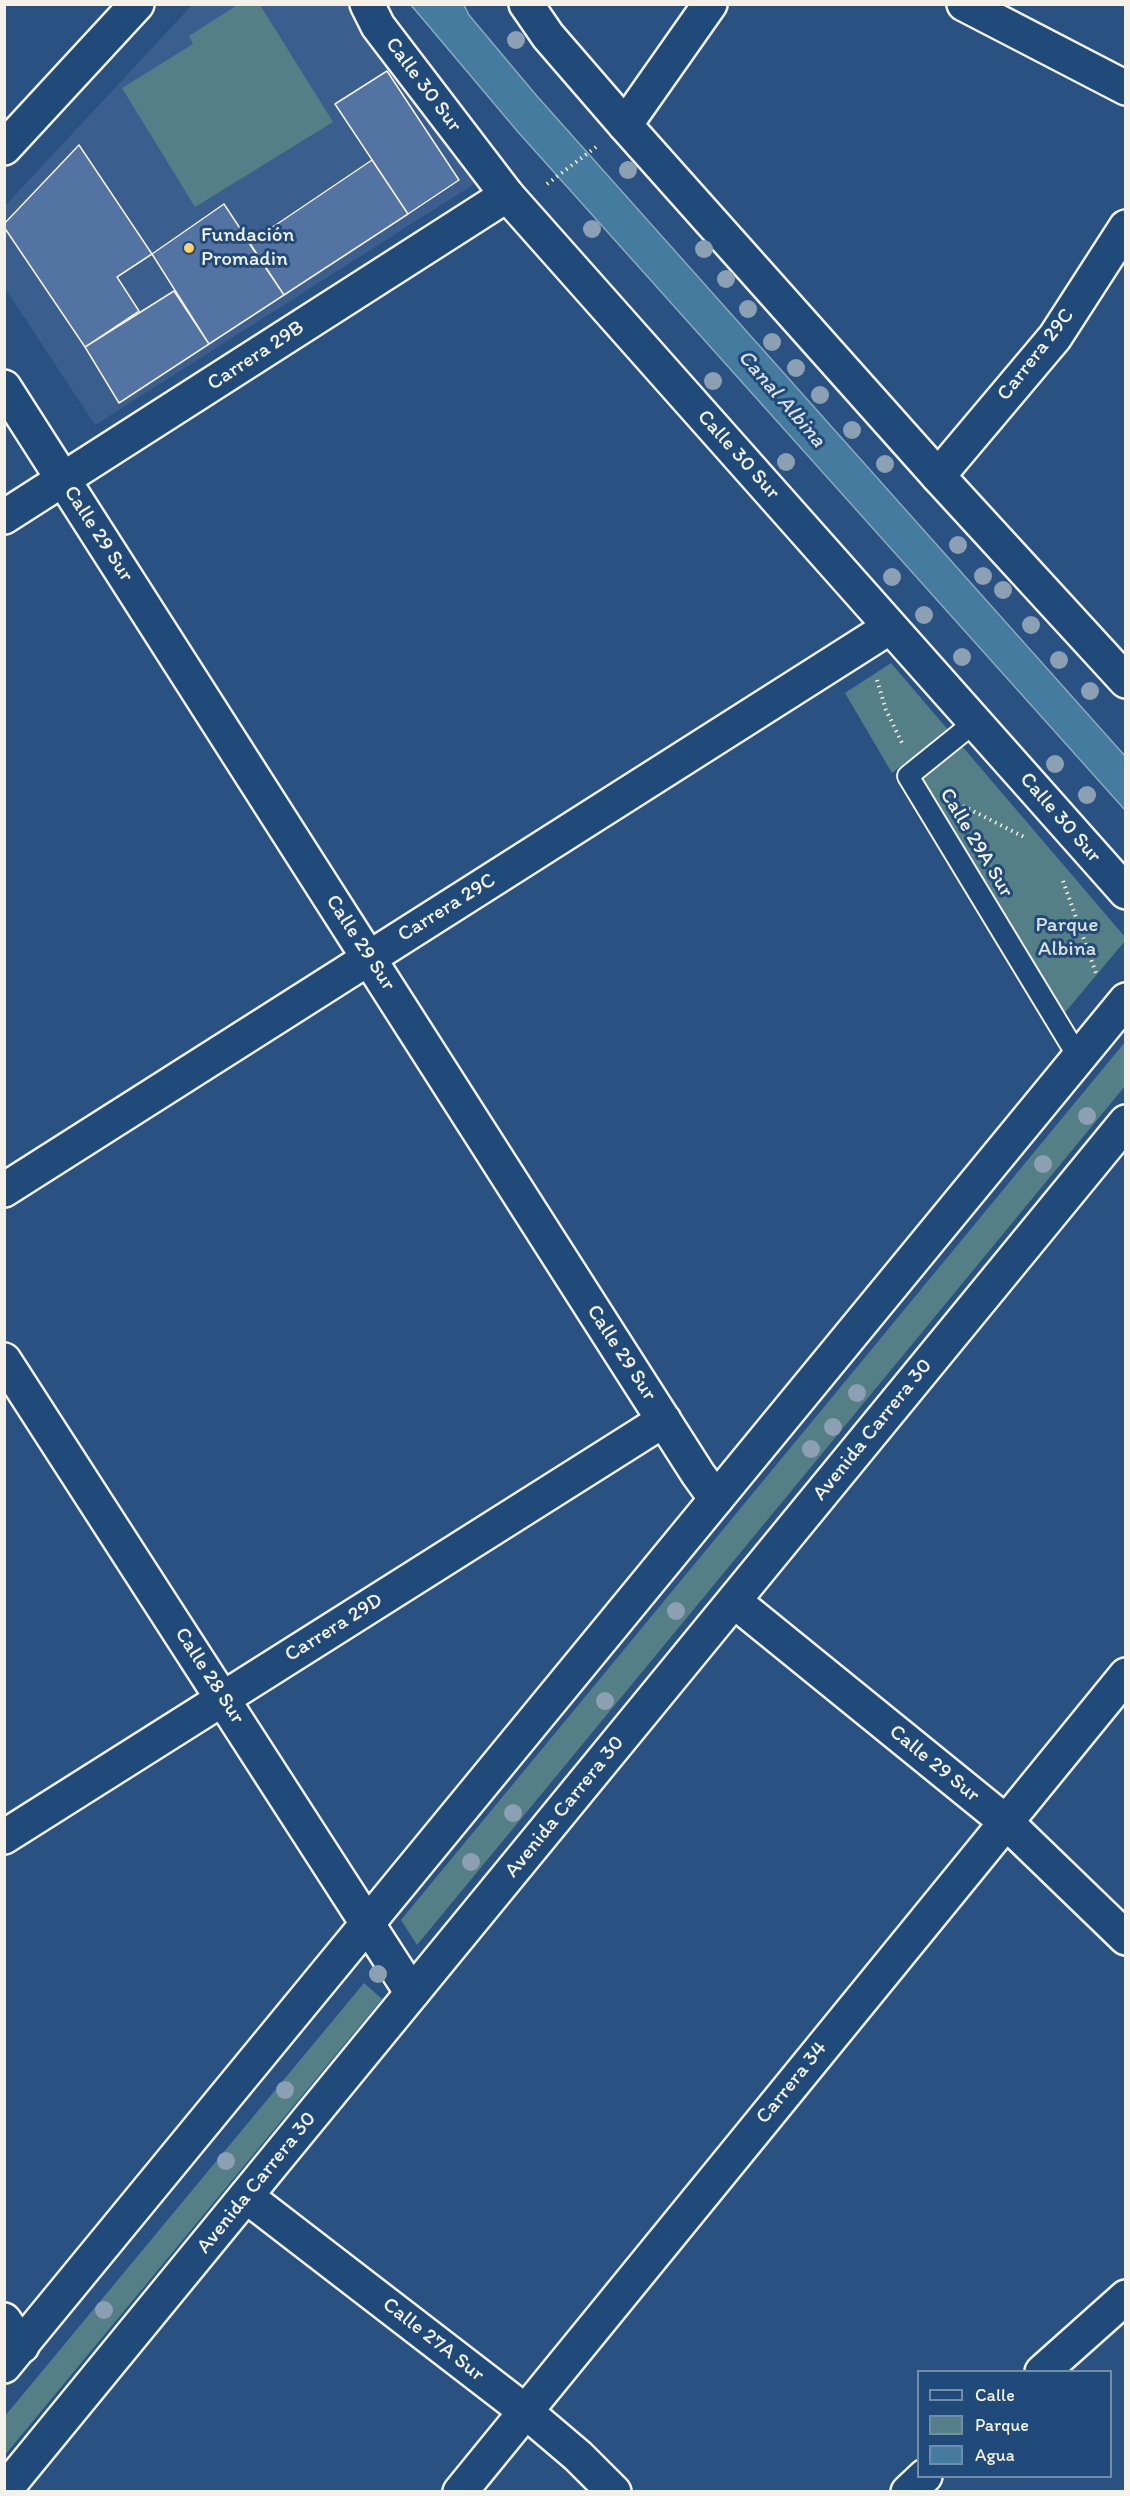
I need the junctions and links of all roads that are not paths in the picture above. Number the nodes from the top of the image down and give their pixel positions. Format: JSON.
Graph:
{"nodes":[{"id":1,"x":137,"y":4,"type":"edge"},
{"id":2,"x":367,"y":4,"type":"edge"},
{"id":3,"x":526,"y":4,"type":"edge"},
{"id":4,"x":710,"y":4,"type":"edge"},
{"id":5,"x":964,"y":4,"type":"edge"},
{"id":6,"x":1125,"y":88,"type":"edge"},
{"id":7,"x":625,"y":125,"type":"junction"},
{"id":8,"x":4,"y":148,"type":"edge"},
{"id":9,"x":507,"y":195,"type":"junction"},
{"id":10,"x":1125,"y":227,"type":"edge"},
{"id":11,"x":4,"y":387,"type":"edge"},
{"id":12,"x":938,"y":476,"type":"junction"},
{"id":13,"x":63,"y":480,"type":"junction"},
{"id":14,"x":4,"y":518,"type":"edge"},
{"id":15,"x":890,"y":627,"type":"junction"},
{"id":16,"x":1125,"y":681,"type":"edge"},
{"id":17,"x":975,"y":722,"type":"junction"},
{"id":18,"x":1125,"y":892,"type":"edge"},
{"id":19,"x":369,"y":958,"type":"junction"},
{"id":20,"x":1125,"y":1000,"type":"edge"},
{"id":21,"x":1079,"y":1058,"type":"junction"},
{"id":22,"x":1125,"y":1122,"type":"edge"},
{"id":23,"x":4,"y":1190,"type":"edge"},
{"id":24,"x":4,"y":1360,"type":"edge"},
{"id":25,"x":664,"y":1420,"type":"junction"},
{"id":26,"x":716,"y":1499,"type":"junction"},
{"id":27,"x":734,"y":1601,"type":"junction"},
{"id":28,"x":1125,"y":1675,"type":"edge"},
{"id":29,"x":223,"y":1699,"type":"junction"},
{"id":30,"x":1006,"y":1822,"type":"junction"},
{"id":31,"x":4,"y":1837,"type":"edge"},
{"id":32,"x":368,"y":1924,"type":"junction"},
{"id":33,"x":1125,"y":1938,"type":"edge"},
{"id":34,"x":412,"y":1993,"type":"junction"},
{"id":35,"x":246,"y":2196,"type":"junction"},
{"id":36,"x":1125,"y":2297,"type":"edge"},
{"id":37,"x":10,"y":2344,"type":"edge"},
{"id":38,"x":1044,"y":2370,"type":"edge"},
{"id":39,"x":525,"y":2411,"type":"junction"},
{"id":40,"x":923,"y":2478,"type":"edge"},
{"id":41,"x":4,"y":2491,"type":"edge"},
{"id":42,"x":460,"y":2492,"type":"edge"},
{"id":43,"x":614,"y":2492,"type":"edge"},
{"id":44,"x":908,"y":2492,"type":"edge"}],
"edges":[{"from":1,"to":8,"type":"street"},
{"from":2,"to":9,"type":"street","name":"Calle 30 Sur"},
{"from":3,"to":7,"type":"street"},
{"from":4,"to":7,"type":"street"},
{"from":5,"to":6,"type":"street"},
{"from":7,"to":12,"type":"street"},
{"from":9,"to":13,"type":"street","name":"Carrera 29B"},
{"from":9,"to":15,"type":"street","name":"Calle 30 Sur"},
{"from":10,"to":12,"type":"street","name":"Carrera 29C"},
{"from":11,"to":13,"type":"street","name":"Calle 29 Sur"},
{"from":12,"to":16,"type":"street"},
{"from":13,"to":14,"type":"street","name":"Carrera 29B"},
{"from":13,"to":19,"type":"street","name":"Calle 29 Sur"},
{"from":15,"to":17,"type":"street","name":"Calle 30 Sur"},
{"from":15,"to":19,"type":"street","name":"Carrera 29C"},
{"from":17,"to":18,"type":"street","name":"Calle 30 Sur"},
{"from":17,"to":21,"type":"lane","name":"Calle 29A Sur"},
{"from":19,"to":23,"type":"street","name":"Carrera 29C"},
{"from":19,"to":25,"type":"street","name":"Calle 29 Sur"},
{"from":20,"to":21,"type":"street"},
{"from":21,"to":26,"type":"street"},
{"from":22,"to":27,"type":"street","name":"Avenida Carrera 30"},
{"from":24,"to":29,"type":"street","name":"Calle 28 Sur"},
{"from":25,"to":26,"type":"street","name":"Calle 29 Sur"},
{"from":25,"to":29,"type":"street","name":"Carrera 29D"},
{"from":26,"to":32,"type":"street"},
{"from":27,"to":30,"type":"street","name":"Calle 29 Sur"},
{"from":27,"to":34,"type":"street","name":"Avenida Carrera 30"},
{"from":28,"to":30,"type":"street","name":"Carrera 34"},
{"from":29,"to":31,"type":"street","name":"Carrera 29D"},
{"from":29,"to":32,"type":"street","name":"Calle 28 Sur"},
{"from":30,"to":33,"type":"street","name":"Calle 29 Sur"},
{"from":30,"to":39,"type":"street","name":"Carrera 34"},
{"from":32,"to":34,"type":"street","name":"Calle 28 Sur"},
{"from":32,"to":37,"type":"street"},
{"from":34,"to":35,"type":"street","name":"Avenida Carrera 30"},
{"from":35,"to":39,"type":"street","name":"Calle 27A Sur"},
{"from":35,"to":41,"type":"street","name":"Avenida Carrera 30"},
{"from":36,"to":38,"type":"street"},
{"from":39,"to":42,"type":"street","name":"Carrera 34"},
{"from":39,"to":43,"type":"street","name":"Calle 27A Sur"},
{"from":40,"to":44,"type":"street"}]}
